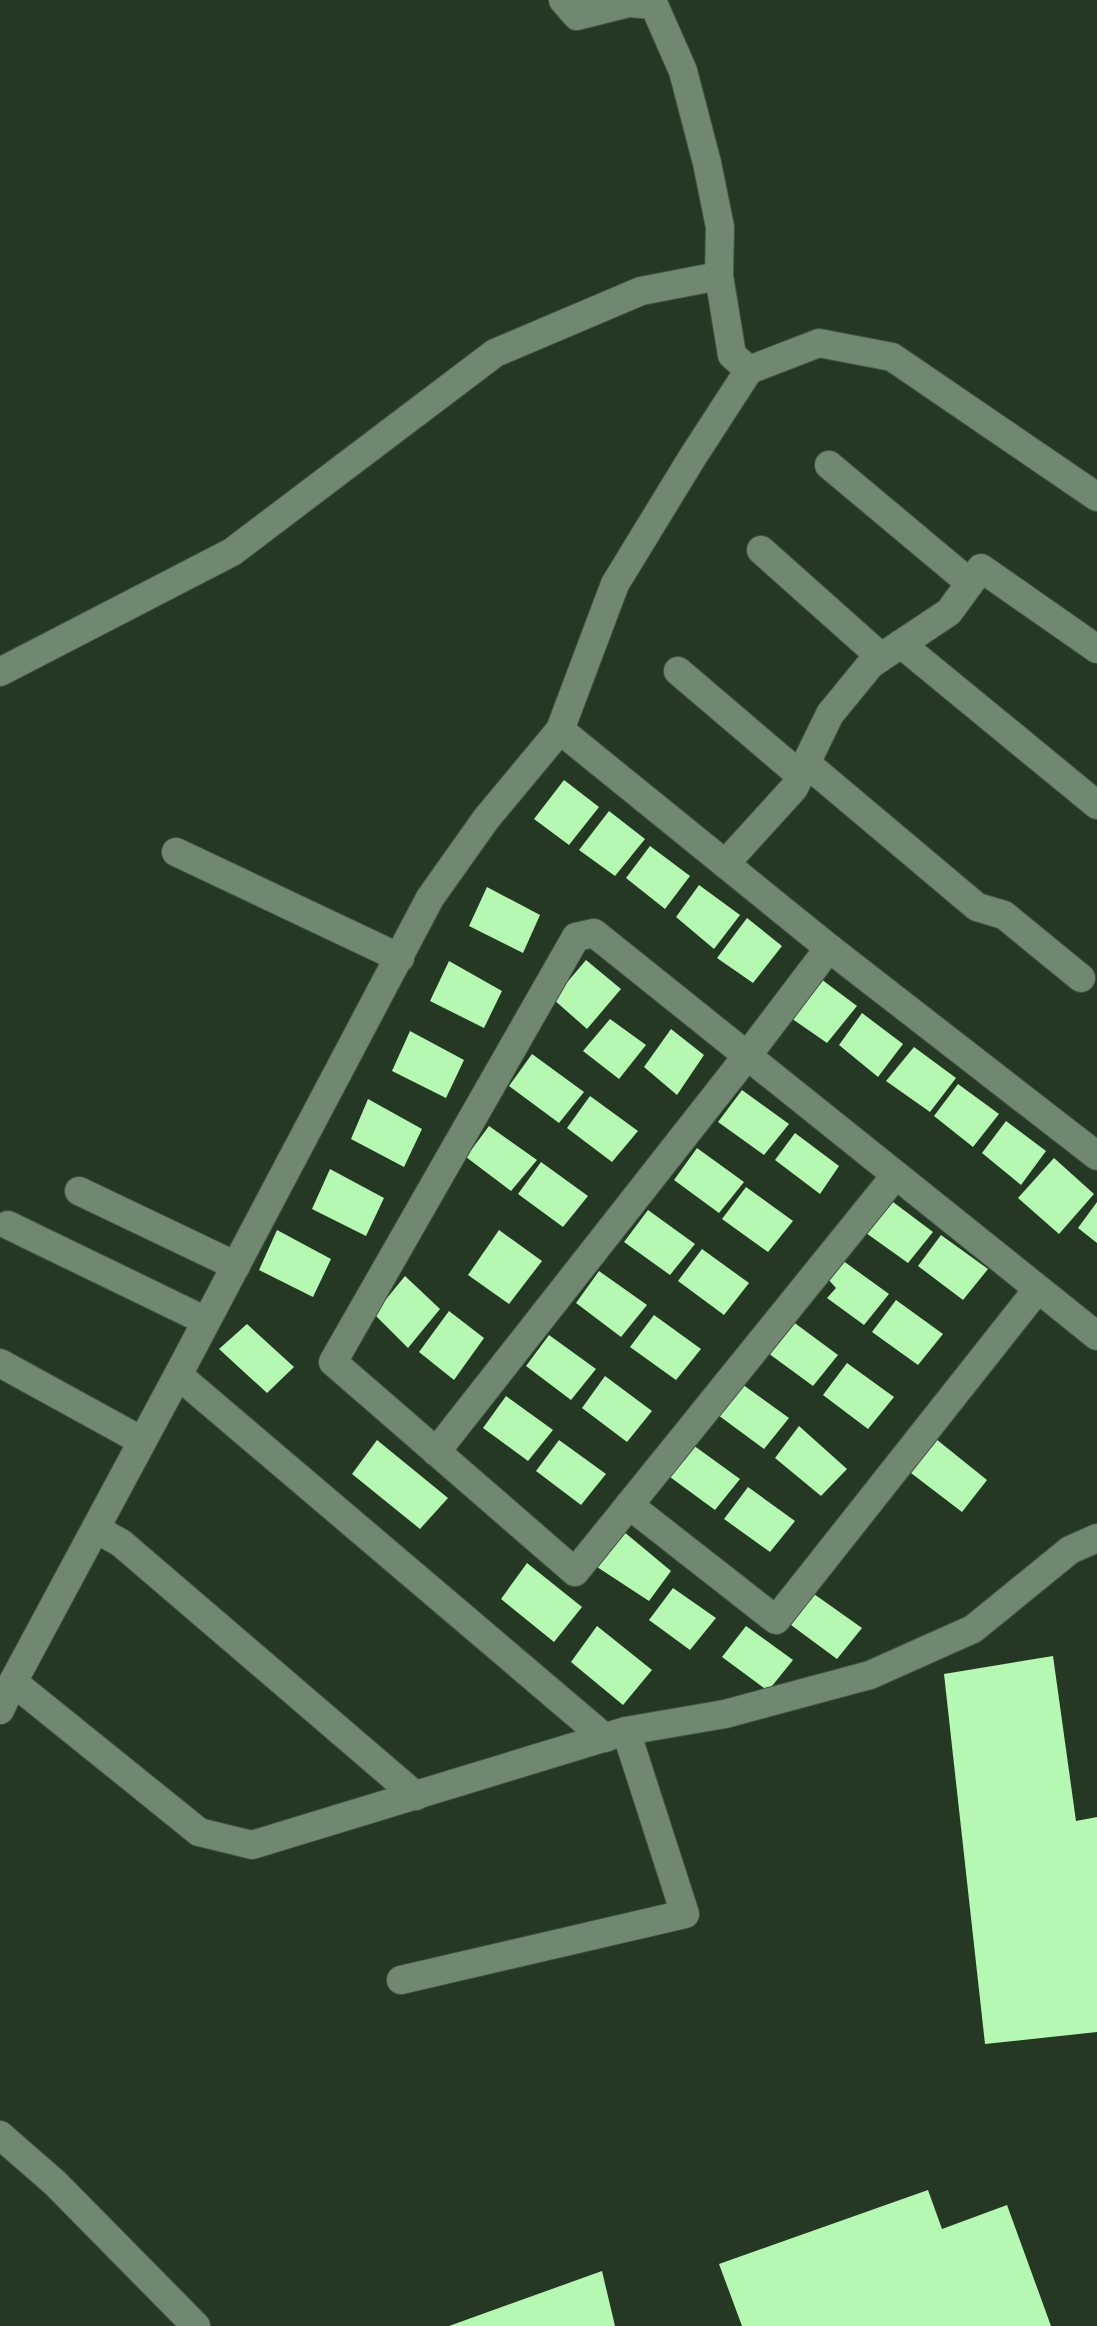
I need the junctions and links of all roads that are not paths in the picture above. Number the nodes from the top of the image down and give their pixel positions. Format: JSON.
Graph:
{"nodes":[{"id":1,"x":563,"y":0,"type":"edge"},
{"id":2,"x":719,"y":276,"type":"junction"},
{"id":3,"x":749,"y":370,"type":"junction"},
{"id":4,"x":829,"y":465,"type":"dead end"},
{"id":5,"x":1097,"y":497,"type":"edge"},
{"id":6,"x":761,"y":550,"type":"dead end"},
{"id":7,"x":970,"y":583,"type":"junction"},
{"id":8,"x":1097,"y":649,"type":"edge"},
{"id":9,"x":891,"y":651,"type":"junction"},
{"id":10,"x":678,"y":671,"type":"dead end"},
{"id":11,"x":0,"y":672,"type":"edge"},
{"id":12,"x":560,"y":730,"type":"junction"},
{"id":13,"x":803,"y":769,"type":"junction"},
{"id":14,"x":1097,"y":805,"type":"edge"},
{"id":15,"x":176,"y":852,"type":"dead end"},
{"id":16,"x":725,"y":864,"type":"junction"},
{"id":17,"x":829,"y":948,"type":"junction"},
{"id":18,"x":400,"y":958,"type":"junction"},
{"id":19,"x":1081,"y":978,"type":"dead end"},
{"id":20,"x":747,"y":1056,"type":"junction"},
{"id":21,"x":1097,"y":1156,"type":"edge"},
{"id":22,"x":895,"y":1176,"type":"junction"},
{"id":23,"x":79,"y":1191,"type":"dead end"},
{"id":24,"x":8,"y":1225,"type":"dead end"},
{"id":25,"x":236,"y":1266,"type":"junction"},
{"id":26,"x":1037,"y":1290,"type":"junction"},
{"id":27,"x":206,"y":1321,"type":"junction"},
{"id":28,"x":1097,"y":1336,"type":"edge"},
{"id":29,"x":0,"y":1363,"type":"edge"},
{"id":30,"x":178,"y":1375,"type":"junction"},
{"id":31,"x":142,"y":1441,"type":"junction"},
{"id":32,"x":436,"y":1452,"type":"junction"},
{"id":33,"x":630,"y":1505,"type":"junction"},
{"id":34,"x":96,"y":1529,"type":"junction"},
{"id":35,"x":1097,"y":1538,"type":"edge"},
{"id":36,"x":4,"y":1697,"type":"edge"},
{"id":37,"x":616,"y":1734,"type":"junction"},
{"id":38,"x":416,"y":1796,"type":"junction"},
{"id":39,"x":401,"y":1980,"type":"dead end"},
{"id":40,"x":0,"y":2135,"type":"edge"},
{"id":41,"x":196,"y":2326,"type":"edge"}],
"edges":[{"from":1,"to":2,"type":"street"},
{"from":2,"to":3,"type":"street"},
{"from":2,"to":11,"type":"street"},
{"from":3,"to":5,"type":"street"},
{"from":3,"to":12,"type":"street"},
{"from":4,"to":7,"type":"street"},
{"from":6,"to":9,"type":"street"},
{"from":7,"to":8,"type":"street"},
{"from":7,"to":9,"type":"street"},
{"from":9,"to":13,"type":"street"},
{"from":9,"to":14,"type":"street"},
{"from":10,"to":13,"type":"street"},
{"from":12,"to":16,"type":"street"},
{"from":12,"to":18,"type":"street"},
{"from":13,"to":16,"type":"street"},
{"from":13,"to":19,"type":"street"},
{"from":15,"to":18,"type":"street"},
{"from":16,"to":17,"type":"street"},
{"from":17,"to":20,"type":"street"},
{"from":17,"to":21,"type":"street"},
{"from":18,"to":25,"type":"street"},
{"from":20,"to":22,"type":"street"},
{"from":20,"to":32,"type":"street"},
{"from":20,"to":32,"type":"street"},
{"from":22,"to":26,"type":"street"},
{"from":22,"to":33,"type":"street"},
{"from":23,"to":25,"type":"street"},
{"from":24,"to":27,"type":"street"},
{"from":25,"to":27,"type":"street"},
{"from":26,"to":28,"type":"street"},
{"from":26,"to":33,"type":"street"},
{"from":27,"to":30,"type":"street"},
{"from":29,"to":31,"type":"street"},
{"from":30,"to":31,"type":"street"},
{"from":30,"to":37,"type":"street"},
{"from":31,"to":34,"type":"street"},
{"from":32,"to":33,"type":"street"},
{"from":34,"to":36,"type":"street"},
{"from":34,"to":38,"type":"street"},
{"from":35,"to":37,"type":"street"},
{"from":36,"to":38,"type":"street"},
{"from":37,"to":38,"type":"street"},
{"from":37,"to":39,"type":"street"},
{"from":40,"to":41,"type":"street"}]}
